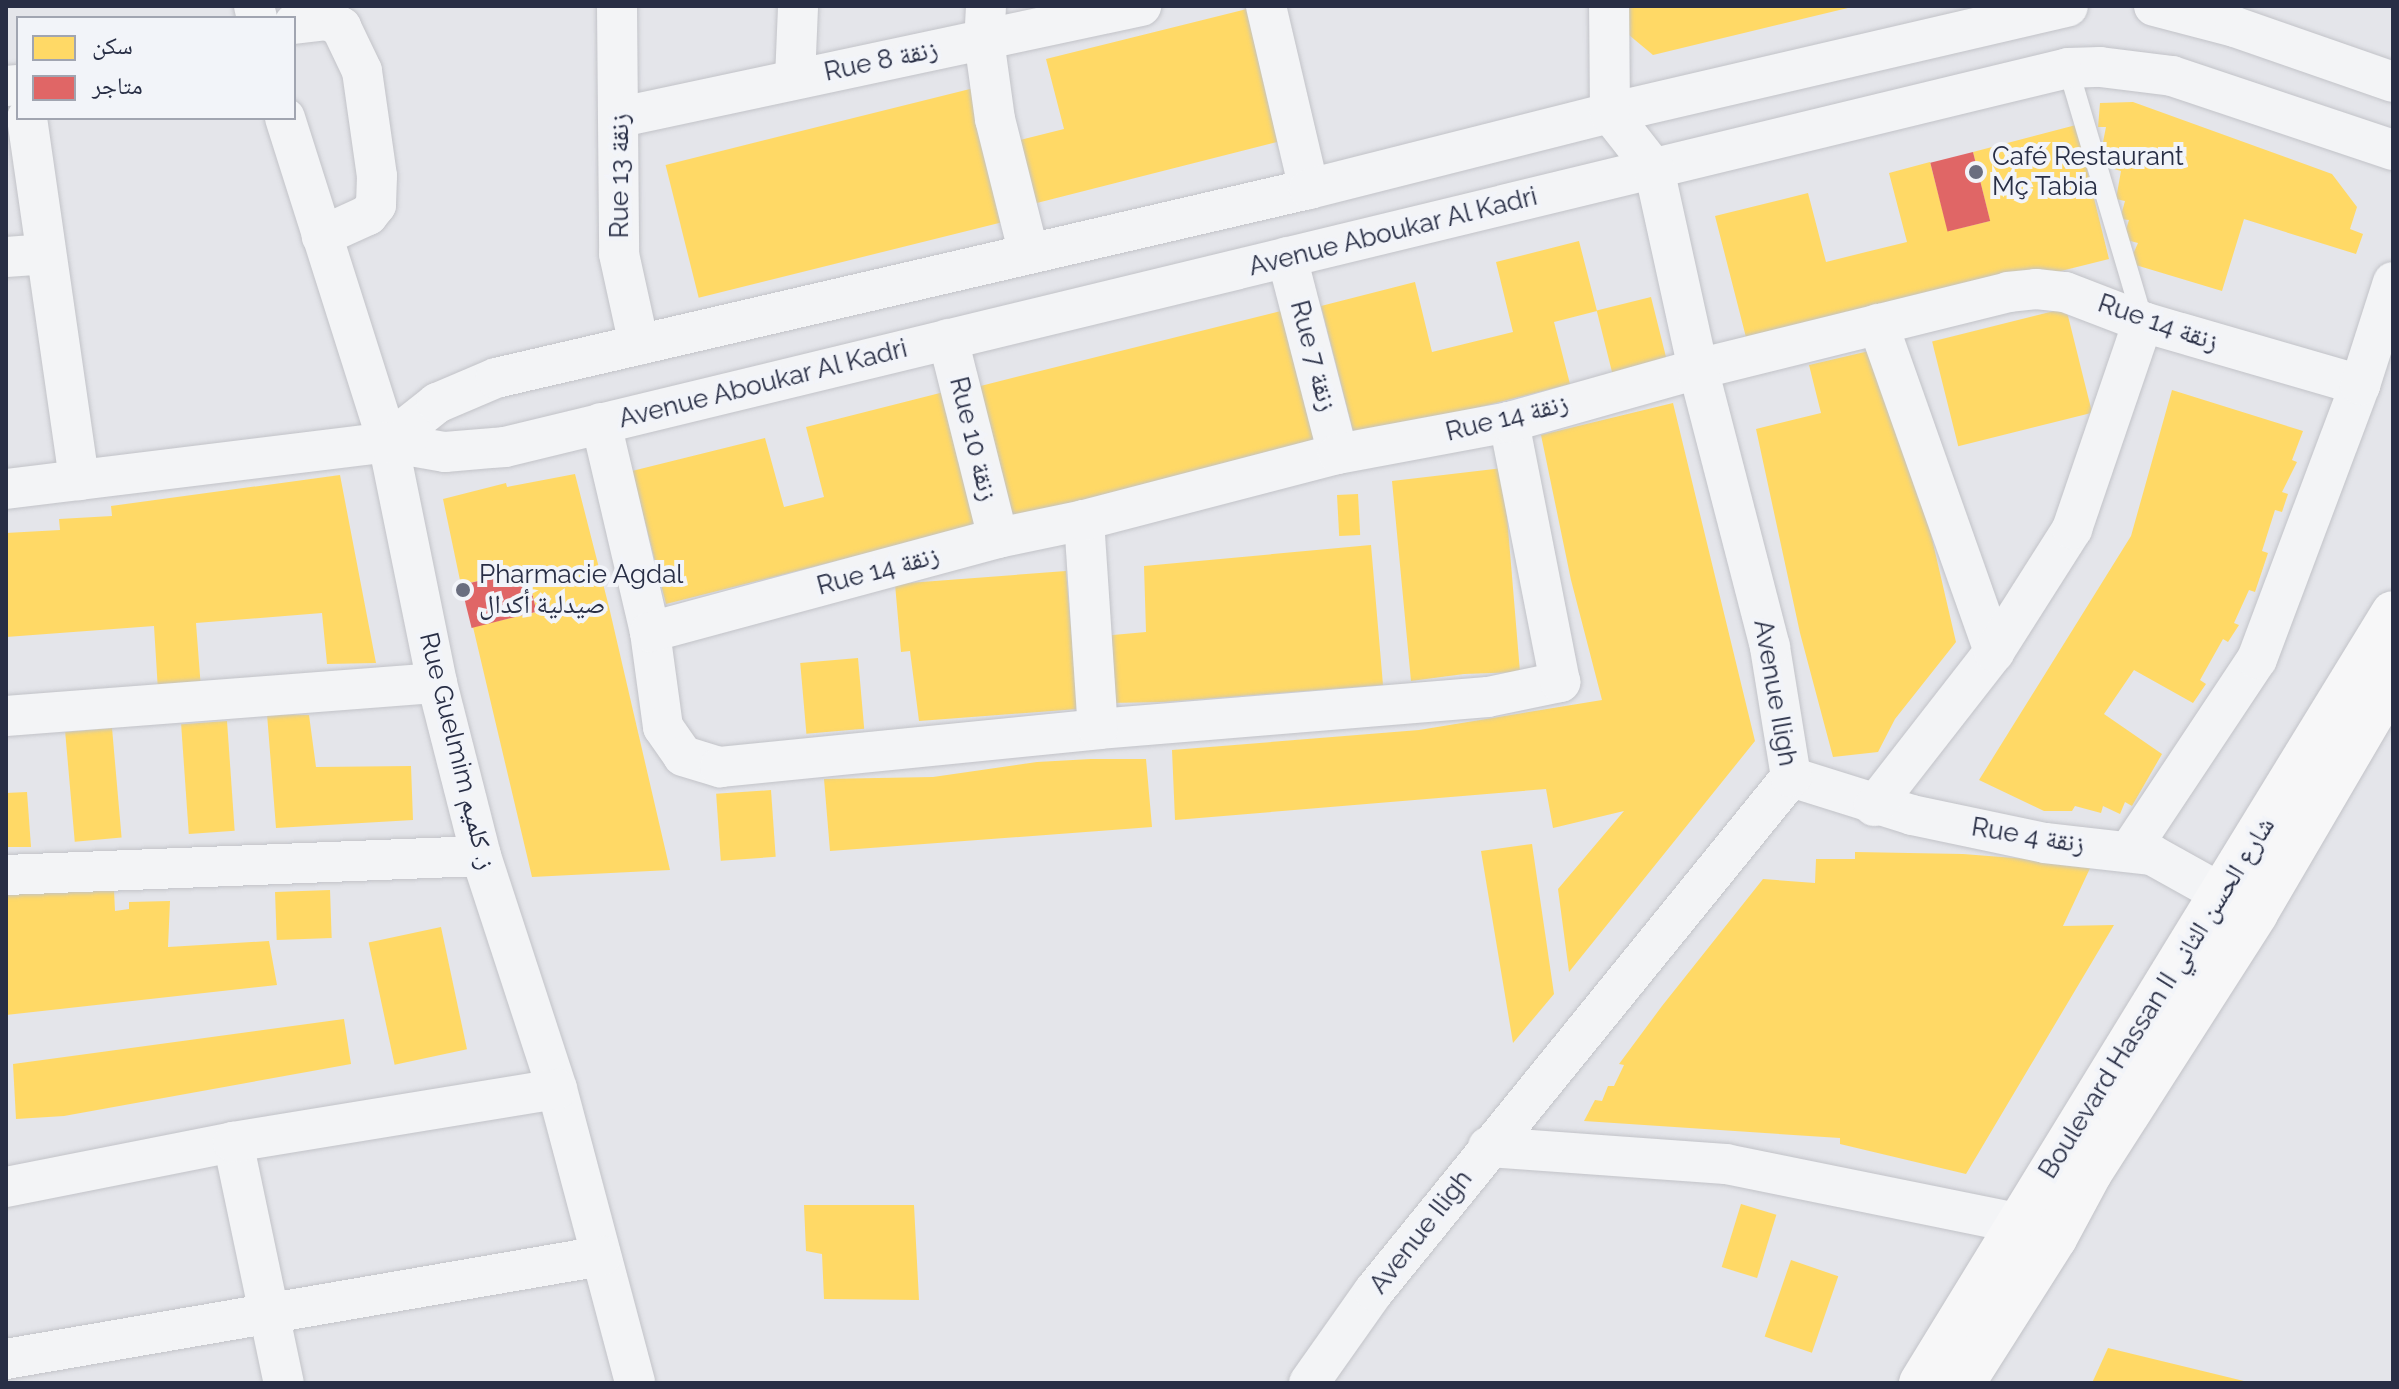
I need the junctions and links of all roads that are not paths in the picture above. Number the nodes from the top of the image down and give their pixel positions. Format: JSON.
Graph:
{"nodes":[{"id":1,"x":617,"y":6,"type":"edge"},
{"id":2,"x":798,"y":6,"type":"edge"},
{"id":3,"x":1141,"y":6,"type":"edge"},
{"id":4,"x":1266,"y":6,"type":"edge"},
{"id":5,"x":1609,"y":6,"type":"edge"},
{"id":6,"x":2068,"y":6,"type":"edge"},
{"id":7,"x":2154,"y":6,"type":"edge"},
{"id":8,"x":2240,"y":16,"type":"edge"},
{"id":9,"x":985,"y":23,"type":"edge"},
{"id":10,"x":296,"y":24,"type":"edge"},
{"id":11,"x":2068,"y":68,"type":"junction"},
{"id":12,"x":795,"y":79,"type":"junction"},
{"id":13,"x":2393,"y":82,"type":"edge"},
{"id":14,"x":1610,"y":113,"type":"junction"},
{"id":15,"x":621,"y":117,"type":"junction"},
{"id":16,"x":27,"y":120,"type":"edge"},
{"id":17,"x":286,"y":120,"type":"edge"},
{"id":18,"x":2393,"y":150,"type":"edge"},
{"id":19,"x":1654,"y":169,"type":"junction"},
{"id":20,"x":1309,"y":189,"type":"junction"},
{"id":21,"x":322,"y":236,"type":"junction"},
{"id":22,"x":45,"y":254,"type":"junction"},
{"id":23,"x":1029,"y":254,"type":"junction"},
{"id":24,"x":6,"y":257,"type":"edge"},
{"id":25,"x":1287,"y":257,"type":"junction"},
{"id":26,"x":2393,"y":282,"type":"edge"},
{"id":27,"x":2143,"y":322,"type":"junction"},
{"id":28,"x":1878,"y":324,"type":"junction"},
{"id":29,"x":948,"y":339,"type":"junction"},
{"id":30,"x":639,"y":345,"type":"junction"},
{"id":31,"x":1698,"y":369,"type":"junction"},
{"id":32,"x":2360,"y":385,"type":"junction"},
{"id":33,"x":1509,"y":422,"type":"junction"},
{"id":34,"x":601,"y":423,"type":"junction"},
{"id":35,"x":388,"y":442,"type":"junction"},
{"id":36,"x":1338,"y":454,"type":"junction"},
{"id":37,"x":79,"y":480,"type":"junction"},
{"id":38,"x":6,"y":489,"type":"edge"},
{"id":39,"x":1084,"y":520,"type":"junction"},
{"id":40,"x":998,"y":538,"type":"junction"},
{"id":41,"x":2393,"y":613,"type":"edge"},
{"id":42,"x":650,"y":632,"type":"junction"},
{"id":43,"x":1994,"y":652,"type":"junction"},
{"id":44,"x":2393,"y":679,"type":"edge"},
{"id":45,"x":437,"y":683,"type":"junction"},
{"id":46,"x":6,"y":716,"type":"edge"},
{"id":47,"x":1098,"y":729,"type":"junction"},
{"id":48,"x":1791,"y":777,"type":"junction"},
{"id":49,"x":1874,"y":806,"type":"junction"},
{"id":50,"x":2130,"y":850,"type":"junction"},
{"id":51,"x":481,"y":856,"type":"junction"},
{"id":52,"x":6,"y":875,"type":"edge"},
{"id":53,"x":2239,"y":903,"type":"junction"},
{"id":54,"x":557,"y":1089,"type":"junction"},
{"id":55,"x":233,"y":1142,"type":"junction"},
{"id":56,"x":1488,"y":1147,"type":"junction"},
{"id":57,"x":6,"y":1187,"type":"edge"},
{"id":58,"x":2036,"y":1230,"type":"junction"},
{"id":59,"x":601,"y":1256,"type":"junction"},
{"id":60,"x":270,"y":1316,"type":"junction"},
{"id":61,"x":6,"y":1359,"type":"edge"},
{"id":62,"x":284,"y":1383,"type":"edge"},
{"id":63,"x":635,"y":1383,"type":"edge"},
{"id":64,"x":1309,"y":1383,"type":"edge"},
{"id":65,"x":1921,"y":1383,"type":"edge"},
{"id":66,"x":1963,"y":1383,"type":"edge"}],
"edges":[{"from":1,"to":15,"type":"street","name":"Rue 13 زنقة"},
{"from":2,"to":12,"type":"street"},
{"from":3,"to":9,"type":"street","name":"Rue 8 زنقة"},
{"from":4,"to":20,"type":"street"},
{"from":5,"to":14,"type":"street"},
{"from":6,"to":14,"type":"street"},
{"from":7,"to":8,"type":"street"},
{"from":8,"to":13,"type":"street"},
{"from":9,"to":12,"type":"street","name":"Rue 8 زنقة"},
{"from":9,"to":23,"type":"street"},
{"from":10,"to":21,"type":"street"},
{"from":11,"to":18,"type":"street","name":"Avenue Aboukar Al Kadri"},
{"from":11,"to":19,"type":"street","name":"Avenue Aboukar Al Kadri"},
{"from":11,"to":27,"type":"lane"},
{"from":12,"to":15,"type":"street","name":"Rue 8 زنقة"},
{"from":14,"to":19,"type":"street","name":"Avenue Iligh"},
{"from":14,"to":20,"type":"street"},
{"from":15,"to":30,"type":"street","name":"Rue 13 زنقة"},
{"from":16,"to":22,"type":"street"},
{"from":17,"to":21,"type":"street","name":"Rue Guelmim ز. كلميم"},
{"from":19,"to":25,"type":"street","name":"Avenue Aboukar Al Kadri"},
{"from":19,"to":31,"type":"street","name":"Avenue Iligh"},
{"from":20,"to":23,"type":"street"},
{"from":21,"to":35,"type":"street","name":"Rue Guelmim ز. كلميم"},
{"from":22,"to":24,"type":"street"},
{"from":22,"to":37,"type":"street"},
{"from":23,"to":30,"type":"street"},
{"from":25,"to":29,"type":"street","name":"Avenue Aboukar Al Kadri"},
{"from":25,"to":36,"type":"street","name":"Rue 7 زنقة"},
{"from":26,"to":32,"type":"street"},
{"from":27,"to":28,"type":"street","name":"Rue 14 زنقة"},
{"from":27,"to":32,"type":"street","name":"Rue 14 زنقة"},
{"from":27,"to":43,"type":"street"},
{"from":28,"to":31,"type":"street","name":"Rue 14 زنقة"},
{"from":28,"to":43,"type":"street"},
{"from":29,"to":34,"type":"street","name":"Avenue Aboukar Al Kadri"},
{"from":29,"to":40,"type":"street","name":"Rue 10 زنقة"},
{"from":30,"to":35,"type":"street"},
{"from":31,"to":33,"type":"street","name":"Rue 14 زنقة"},
{"from":31,"to":48,"type":"street","name":"Avenue Iligh"},
{"from":32,"to":50,"type":"street"},
{"from":33,"to":36,"type":"street","name":"Rue 14 زنقة"},
{"from":33,"to":47,"type":"street"},
{"from":34,"to":35,"type":"street","name":"Avenue Aboukar Al Kadri"},
{"from":34,"to":42,"type":"street"},
{"from":35,"to":37,"type":"street","name":"Avenue Aboukar Al Kadri"},
{"from":35,"to":45,"type":"street","name":"Rue Guelmim ز. كلميم"},
{"from":36,"to":39,"type":"street","name":"Rue 14 زنقة"},
{"from":37,"to":38,"type":"street","name":"Avenue Aboukar Al Kadri"},
{"from":39,"to":40,"type":"street","name":"Rue 14 زنقة"},
{"from":39,"to":47,"type":"street"},
{"from":40,"to":42,"type":"street","name":"Rue 14 زنقة"},
{"from":41,"to":53,"type":"main road","name":"Boulevard Hassan II شارع الحسن الثاني"},
{"from":42,"to":47,"type":"street"},
{"from":43,"to":49,"type":"street"},
{"from":44,"to":53,"type":"main road","name":"Boulevard Hassan II شارع الحسن الثاني"},
{"from":45,"to":46,"type":"street"},
{"from":45,"to":51,"type":"street","name":"Rue Guelmim ز. كلميم"},
{"from":48,"to":49,"type":"street","name":"Rue 4 زنقة"},
{"from":48,"to":56,"type":"street","name":"Avenue Iligh"},
{"from":49,"to":50,"type":"street","name":"Rue 4 زنقة"},
{"from":50,"to":53,"type":"street","name":"Rue 4 زنقة"},
{"from":51,"to":52,"type":"street"},
{"from":51,"to":54,"type":"street","name":"Rue Guelmim ز. كلميم"},
{"from":53,"to":58,"type":"main road","name":"Boulevard Hassan II شارع الحسن الثاني"},
{"from":54,"to":55,"type":"street"},
{"from":54,"to":59,"type":"street","name":"Rue Guelmim ز. كلميم"},
{"from":55,"to":57,"type":"street"},
{"from":55,"to":60,"type":"street"},
{"from":56,"to":58,"type":"street"},
{"from":56,"to":64,"type":"street","name":"Avenue Iligh"},
{"from":58,"to":65,"type":"main road","name":"Boulevard Hassan II شارع الحسن الثاني"},
{"from":58,"to":66,"type":"main road","name":"Boulevard Hassan II شارع الحسن الثاني"},
{"from":59,"to":60,"type":"street"},
{"from":59,"to":63,"type":"street","name":"Rue Guelmim ز. كلميم"},
{"from":60,"to":61,"type":"street"},
{"from":60,"to":62,"type":"street"}]}
